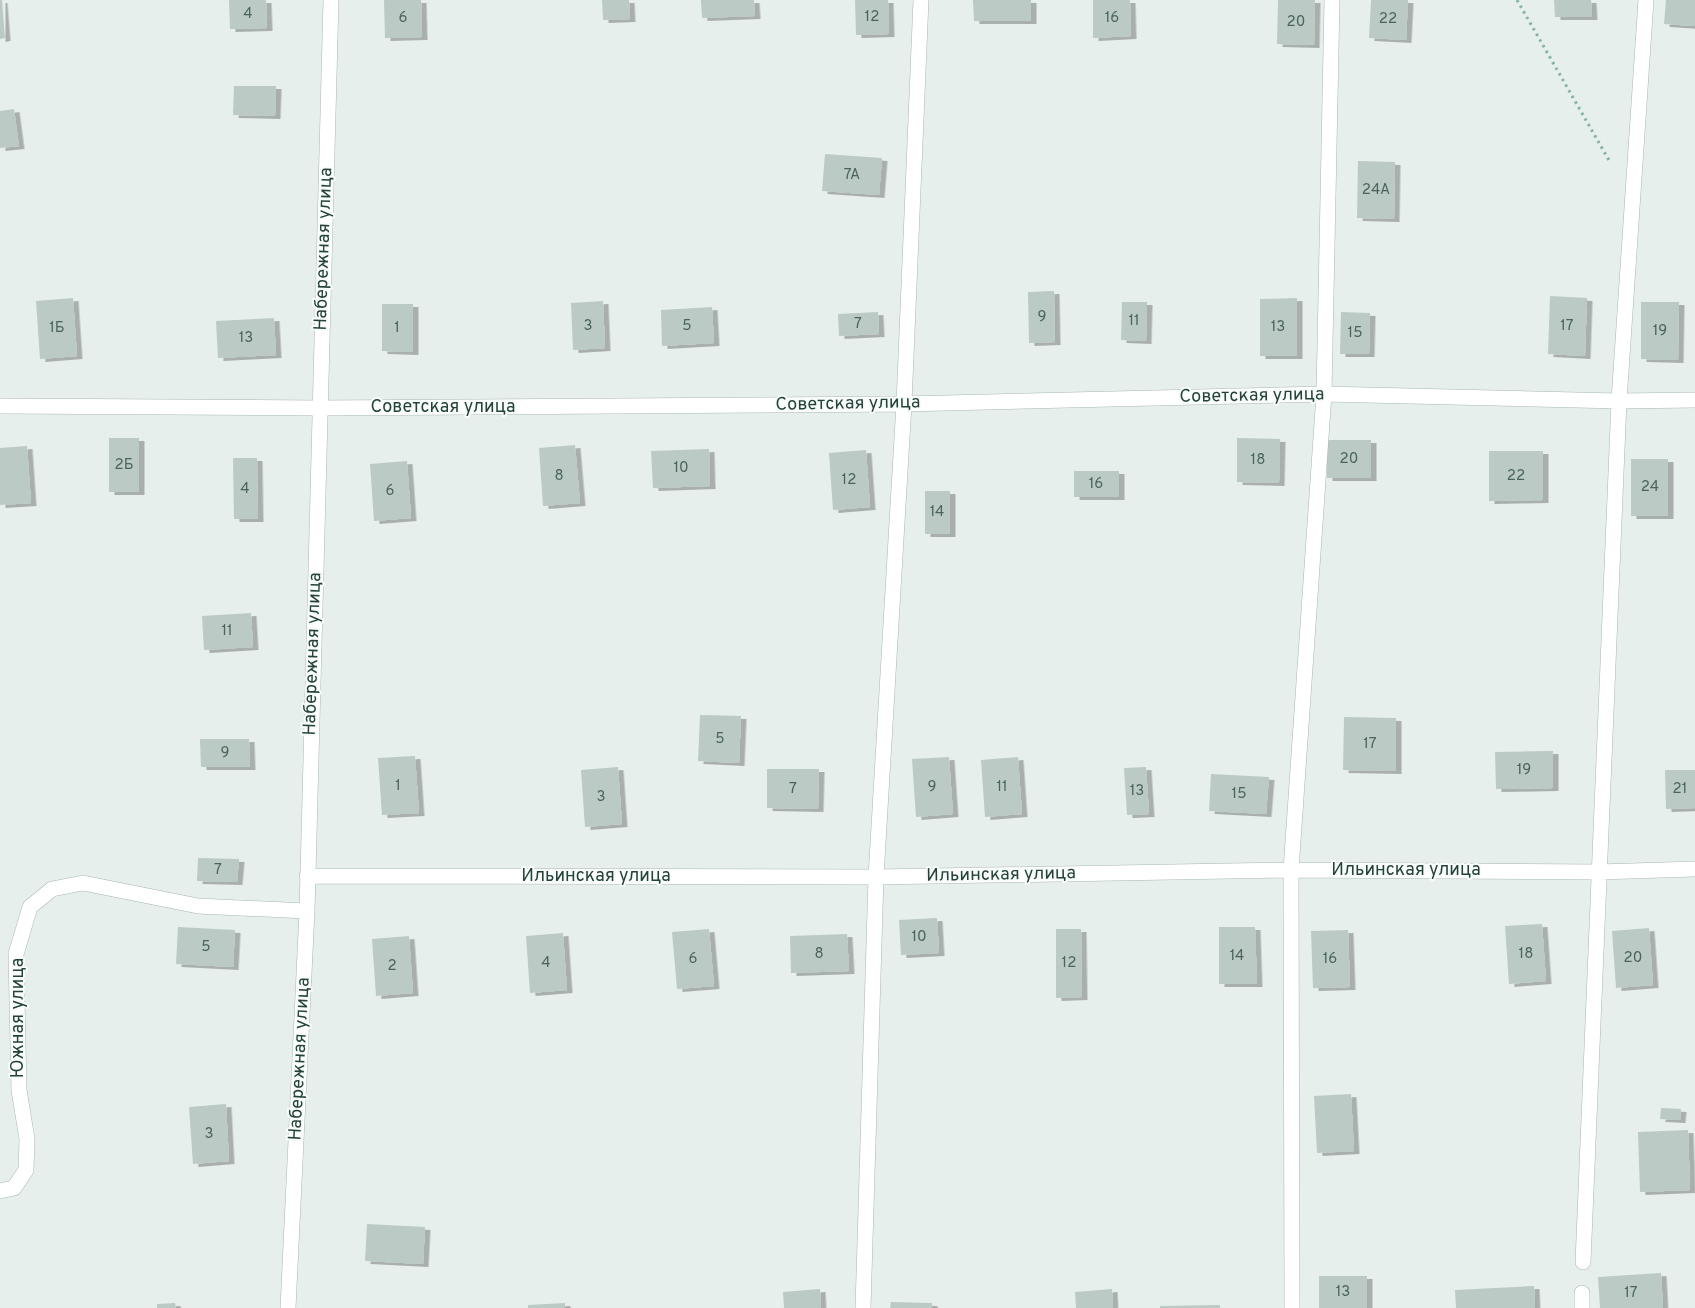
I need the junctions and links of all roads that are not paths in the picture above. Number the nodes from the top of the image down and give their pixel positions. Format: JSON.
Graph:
{"nodes":[{"id":1,"x":331,"y":0,"type":"edge"},
{"id":2,"x":921,"y":0,"type":"edge"},
{"id":3,"x":1332,"y":0,"type":"edge"},
{"id":4,"x":1646,"y":0,"type":"edge"},
{"id":5,"x":1324,"y":394,"type":"junction"},
{"id":6,"x":1695,"y":400,"type":"edge"},
{"id":7,"x":1619,"y":401,"type":"junction"},
{"id":8,"x":904,"y":404,"type":"junction"},
{"id":9,"x":0,"y":406,"type":"edge"},
{"id":10,"x":319,"y":408,"type":"junction"},
{"id":11,"x":1695,"y":869,"type":"edge"},
{"id":12,"x":1291,"y":870,"type":"junction"},
{"id":13,"x":1599,"y":872,"type":"junction"},
{"id":14,"x":307,"y":876,"type":"junction"},
{"id":15,"x":876,"y":877,"type":"junction"},
{"id":16,"x":307,"y":911,"type":"junction"},
{"id":17,"x":0,"y":1191,"type":"edge"},
{"id":18,"x":1583,"y":1262,"type":"dead end"},
{"id":19,"x":288,"y":1308,"type":"edge"},
{"id":20,"x":862,"y":1308,"type":"edge"},
{"id":21,"x":1292,"y":1308,"type":"edge"}],
"edges":[{"from":1,"to":10,"type":"street","name":"Набережная улица"},
{"from":2,"to":8,"type":"street"},
{"from":3,"to":5,"type":"street"},
{"from":4,"to":7,"type":"street"},
{"from":5,"to":7,"type":"street","name":"Советская улица"},
{"from":5,"to":8,"type":"street","name":"Советская улица"},
{"from":5,"to":12,"type":"street"},
{"from":6,"to":7,"type":"street","name":"Советская улица"},
{"from":7,"to":13,"type":"street"},
{"from":8,"to":10,"type":"street","name":"Советская улица"},
{"from":8,"to":15,"type":"street"},
{"from":9,"to":10,"type":"street","name":"Советская улица"},
{"from":10,"to":14,"type":"street","name":"Набережная улица"},
{"from":11,"to":13,"type":"street","name":"Ильинская улица"},
{"from":12,"to":13,"type":"street","name":"Ильинская улица"},
{"from":12,"to":15,"type":"street","name":"Ильинская улица"},
{"from":12,"to":21,"type":"street"},
{"from":13,"to":18,"type":"street"},
{"from":14,"to":15,"type":"street","name":"Ильинская улица"},
{"from":14,"to":16,"type":"street","name":"Набережная улица"},
{"from":15,"to":20,"type":"street"},
{"from":16,"to":17,"type":"street","name":"Южная улица"},
{"from":16,"to":19,"type":"street","name":"Набережная улица"}]}
